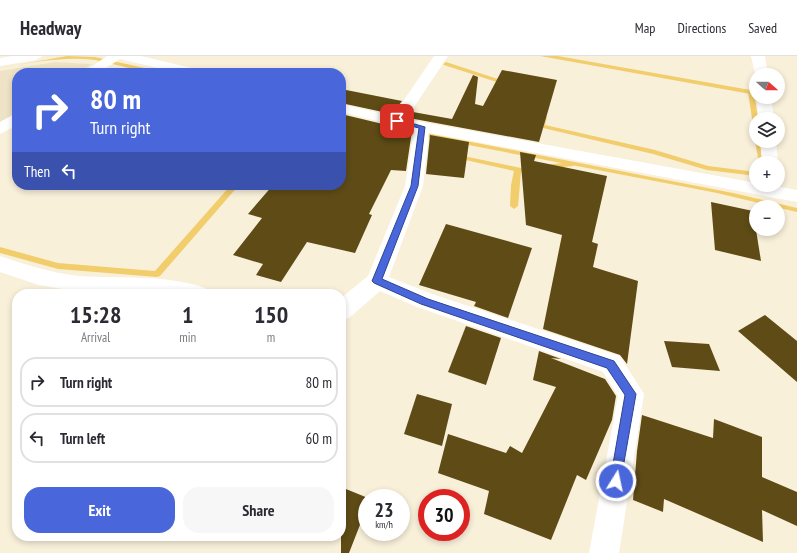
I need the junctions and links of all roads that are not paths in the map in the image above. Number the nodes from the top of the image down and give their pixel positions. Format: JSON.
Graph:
{"nodes":[{"id":1,"x":36,"y":56,"type":"edge"},
{"id":2,"x":116,"y":56,"type":"edge"},
{"id":3,"x":124,"y":56,"type":"edge"},
{"id":4,"x":441,"y":56,"type":"edge"},
{"id":5,"x":758,"y":56,"type":"edge"},
{"id":6,"x":0,"y":62,"type":"edge"},
{"id":7,"x":97,"y":68,"type":"edge"},
{"id":8,"x":174,"y":68,"type":"edge"},
{"id":9,"x":760,"y":68,"type":"edge"},
{"id":10,"x":346,"y":109,"type":"edge"},
{"id":11,"x":12,"y":121,"type":"edge"},
{"id":12,"x":397,"y":121,"type":"junction"},
{"id":13,"x":422,"y":127,"type":"junction"},
{"id":14,"x":0,"y":129,"type":"edge"},
{"id":15,"x":749,"y":184,"type":"edge"},
{"id":16,"x":785,"y":192,"type":"edge"},
{"id":17,"x":797,"y":196,"type":"edge"},
{"id":18,"x":0,"y":264,"type":"edge"},
{"id":19,"x":377,"y":281,"type":"junction"},
{"id":20,"x":172,"y":289,"type":"edge"},
{"id":21,"x":346,"y":307,"type":"edge"},
{"id":22,"x":604,"y":553,"type":"edge"}],
"edges":[{"from":1,"to":6,"type":"street"},
{"from":2,"to":7,"type":"street"},
{"from":3,"to":8,"type":"street"},
{"from":4,"to":12,"type":"street"},
{"from":5,"to":9,"type":"street"},
{"from":10,"to":12,"type":"street"},
{"from":11,"to":14,"type":"street"},
{"from":12,"to":13,"type":"street"},
{"from":13,"to":15,"type":"street"},
{"from":13,"to":19,"type":"street"},
{"from":16,"to":17,"type":"street"},
{"from":18,"to":20,"type":"street"},
{"from":19,"to":21,"type":"street"},
{"from":19,"to":22,"type":"street"}]}
